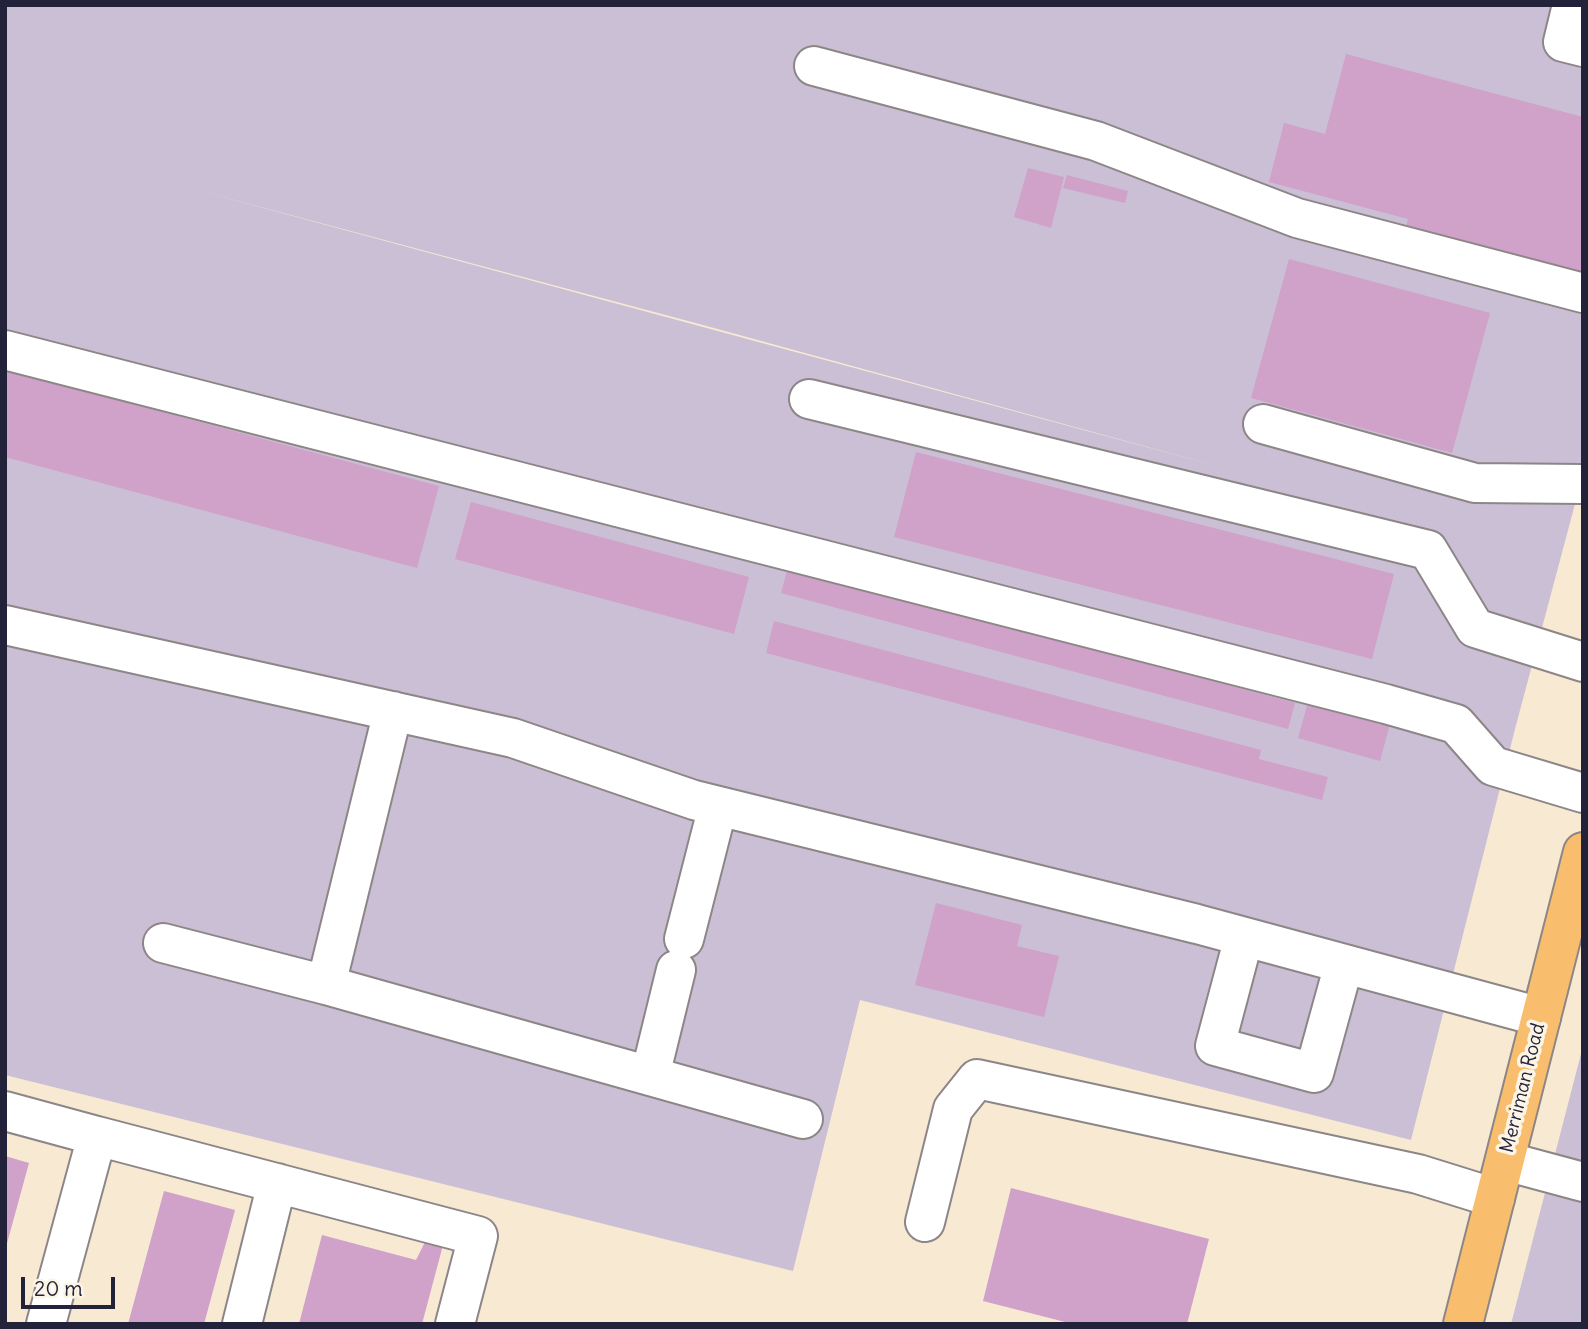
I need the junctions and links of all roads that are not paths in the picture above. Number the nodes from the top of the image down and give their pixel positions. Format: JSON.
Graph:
{"nodes":[{"id":1,"x":1572,"y":5,"type":"edge"},
{"id":2,"x":1583,"y":47,"type":"edge"},
{"id":3,"x":814,"y":66,"type":"dead end"},
{"id":4,"x":1583,"y":293,"type":"edge"},
{"id":5,"x":5,"y":350,"type":"edge"},
{"id":6,"x":809,"y":399,"type":"dead end"},
{"id":7,"x":1263,"y":424,"type":"dead end"},
{"id":8,"x":1583,"y":484,"type":"edge"},
{"id":9,"x":5,"y":625,"type":"edge"},
{"id":10,"x":1583,"y":662,"type":"edge"},
{"id":11,"x":393,"y":711,"type":"junction"},
{"id":12,"x":1583,"y":793,"type":"edge"},
{"id":13,"x":718,"y":806,"type":"junction"},
{"id":14,"x":1580,"y":873,"type":"edge"},
{"id":15,"x":1244,"y":937,"type":"junction"},
{"id":16,"x":163,"y":943,"type":"dead end"},
{"id":17,"x":1344,"y":964,"type":"junction"},
{"id":18,"x":326,"y":985,"type":"junction"},
{"id":19,"x":1541,"y":1017,"type":"junction"},
{"id":20,"x":650,"y":1076,"type":"junction"},
{"id":21,"x":5,"y":1111,"type":"edge"},
{"id":22,"x":803,"y":1119,"type":"dead end"},
{"id":23,"x":97,"y":1136,"type":"junction"},
{"id":24,"x":1505,"y":1161,"type":"junction"},
{"id":25,"x":1583,"y":1182,"type":"edge"},
{"id":26,"x":276,"y":1183,"type":"junction"},
{"id":27,"x":1495,"y":1198,"type":"junction"},
{"id":28,"x":925,"y":1222,"type":"dead end"},
{"id":29,"x":46,"y":1324,"type":"edge"},
{"id":30,"x":242,"y":1324,"type":"edge"},
{"id":31,"x":455,"y":1324,"type":"edge"},
{"id":32,"x":1463,"y":1324,"type":"edge"}],
"edges":[{"from":1,"to":2,"type":"street"},
{"from":3,"to":4,"type":"street"},
{"from":5,"to":12,"type":"street"},
{"from":6,"to":10,"type":"street"},
{"from":7,"to":8,"type":"street"},
{"from":9,"to":11,"type":"street"},
{"from":11,"to":13,"type":"street"},
{"from":11,"to":18,"type":"street"},
{"from":13,"to":15,"type":"street"},
{"from":13,"to":20,"type":"street"},
{"from":14,"to":19,"type":"main road","name":"Merriman Road"},
{"from":15,"to":17,"type":"street"},
{"from":15,"to":17,"type":"street"},
{"from":16,"to":18,"type":"street"},
{"from":17,"to":19,"type":"street"},
{"from":18,"to":20,"type":"street"},
{"from":19,"to":24,"type":"main road","name":"Merriman Road"},
{"from":20,"to":22,"type":"street"},
{"from":21,"to":23,"type":"street"},
{"from":23,"to":26,"type":"street"},
{"from":23,"to":29,"type":"street"},
{"from":24,"to":25,"type":"street"},
{"from":24,"to":27,"type":"main road","name":"Merriman Road"},
{"from":26,"to":30,"type":"street"},
{"from":26,"to":31,"type":"street"},
{"from":27,"to":28,"type":"street"},
{"from":27,"to":32,"type":"main road","name":"Merriman Road"}]}
